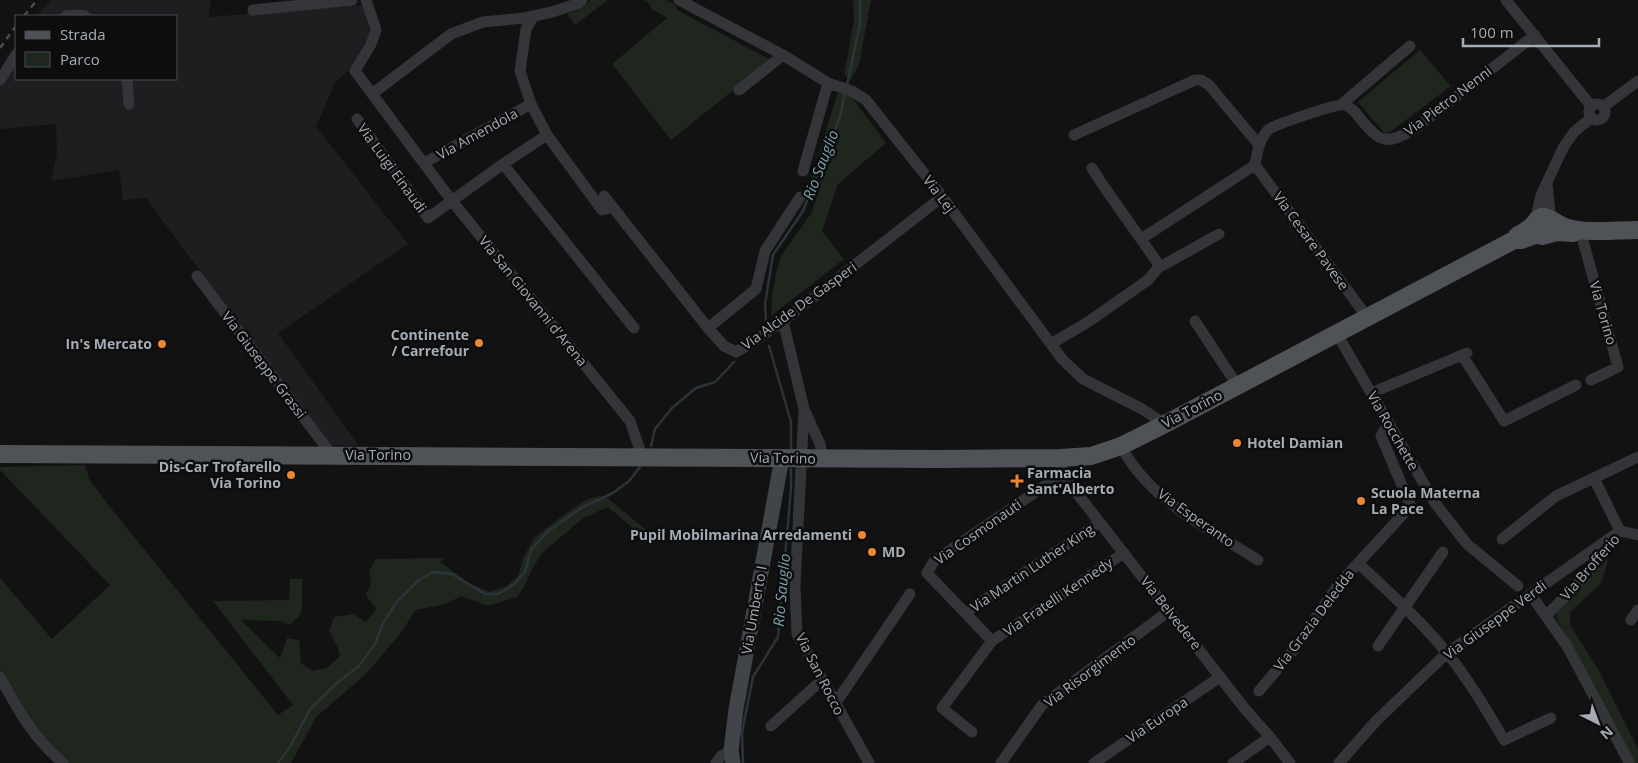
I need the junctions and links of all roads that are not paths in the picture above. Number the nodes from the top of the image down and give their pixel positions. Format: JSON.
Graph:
{"nodes":[{"id":1,"x":352,"y":0,"type":"edge"},
{"id":2,"x":366,"y":0,"type":"edge"},
{"id":3,"x":582,"y":0,"type":"edge"},
{"id":4,"x":681,"y":0,"type":"edge"},
{"id":5,"x":1506,"y":0,"type":"edge"},
{"id":6,"x":253,"y":10,"type":"dead end"},
{"id":7,"x":533,"y":16,"type":"junction"},
{"id":8,"x":1535,"y":34,"type":"junction"},
{"id":9,"x":1410,"y":46,"type":"dead end"},
{"id":10,"x":783,"y":55,"type":"junction"},
{"id":11,"x":15,"y":57,"type":"edge"},
{"id":12,"x":0,"y":80,"type":"edge"},
{"id":13,"x":127,"y":80,"type":"edge"},
{"id":14,"x":1638,"y":81,"type":"edge"},
{"id":15,"x":834,"y":85,"type":"junction"},
{"id":16,"x":739,"y":90,"type":"dead end"},
{"id":17,"x":372,"y":94,"type":"junction"},
{"id":18,"x":129,"y":104,"type":"dead end"},
{"id":19,"x":531,"y":104,"type":"junction"},
{"id":20,"x":1342,"y":104,"type":"junction"},
{"id":21,"x":1591,"y":112,"type":"junction"},
{"id":22,"x":357,"y":119,"type":"dead end"},
{"id":23,"x":547,"y":135,"type":"junction"},
{"id":24,"x":1074,"y":135,"type":"dead end"},
{"id":25,"x":1259,"y":146,"type":"junction"},
{"id":26,"x":424,"y":163,"type":"junction"},
{"id":27,"x":502,"y":164,"type":"junction"},
{"id":28,"x":1255,"y":165,"type":"junction"},
{"id":29,"x":1092,"y":168,"type":"dead end"},
{"id":30,"x":803,"y":171,"type":"dead end"},
{"id":31,"x":1547,"y":184,"type":"junction"},
{"id":32,"x":604,"y":196,"type":"dead end"},
{"id":33,"x":800,"y":197,"type":"dead end"},
{"id":34,"x":942,"y":197,"type":"junction"},
{"id":35,"x":452,"y":201,"type":"junction"},
{"id":36,"x":613,"y":207,"type":"junction"},
{"id":37,"x":1542,"y":227,"type":"junction"},
{"id":38,"x":1580,"y":230,"type":"junction"},
{"id":39,"x":1638,"y":230,"type":"edge"},
{"id":40,"x":1219,"y":234,"type":"dead end"},
{"id":41,"x":1141,"y":239,"type":"junction"},
{"id":42,"x":1158,"y":268,"type":"junction"},
{"id":43,"x":197,"y":276,"type":"dead end"},
{"id":44,"x":1367,"y":317,"type":"junction"},
{"id":45,"x":783,"y":321,"type":"junction"},
{"id":46,"x":1195,"y":321,"type":"dead end"},
{"id":47,"x":634,"y":328,"type":"dead end"},
{"id":48,"x":708,"y":328,"type":"junction"},
{"id":49,"x":1337,"y":334,"type":"junction"},
{"id":50,"x":1051,"y":344,"type":"junction"},
{"id":51,"x":1591,"y":380,"type":"dead end"},
{"id":52,"x":1576,"y":385,"type":"dead end"},
{"id":53,"x":1237,"y":386,"type":"junction"},
{"id":54,"x":1371,"y":392,"type":"junction"},
{"id":55,"x":804,"y":409,"type":"junction"},
{"id":56,"x":1165,"y":424,"type":"junction"},
{"id":57,"x":1389,"y":424,"type":"junction"},
{"id":58,"x":1120,"y":446,"type":"junction"},
{"id":59,"x":0,"y":454,"type":"edge"},
{"id":60,"x":332,"y":455,"type":"junction"},
{"id":61,"x":642,"y":456,"type":"junction"},
{"id":62,"x":1638,"y":457,"type":"edge"},
{"id":63,"x":782,"y":458,"type":"junction"},
{"id":64,"x":801,"y":458,"type":"junction"},
{"id":65,"x":824,"y":458,"type":"junction"},
{"id":66,"x":1062,"y":466,"type":"junction"},
{"id":67,"x":1594,"y":478,"type":"junction"},
{"id":68,"x":1099,"y":523,"type":"junction"},
{"id":69,"x":1620,"y":531,"type":"junction"},
{"id":70,"x":1638,"y":536,"type":"edge"},
{"id":71,"x":1502,"y":539,"type":"dead end"},
{"id":72,"x":1444,"y":552,"type":"dead end"},
{"id":73,"x":1124,"y":553,"type":"junction"},
{"id":74,"x":1258,"y":560,"type":"dead end"},
{"id":75,"x":1358,"y":563,"type":"junction"},
{"id":76,"x":1518,"y":586,"type":"dead end"},
{"id":77,"x":910,"y":594,"type":"dead end"},
{"id":78,"x":1536,"y":602,"type":"dead end"},
{"id":79,"x":1404,"y":607,"type":"junction"},
{"id":80,"x":1638,"y":610,"type":"edge"},
{"id":81,"x":1169,"y":611,"type":"junction"},
{"id":82,"x":965,"y":613,"type":"junction"},
{"id":83,"x":1546,"y":616,"type":"junction"},
{"id":84,"x":1631,"y":620,"type":"dead end"},
{"id":85,"x":992,"y":641,"type":"junction"},
{"id":86,"x":1378,"y":646,"type":"dead end"},
{"id":87,"x":1447,"y":653,"type":"junction"},
{"id":88,"x":0,"y":677,"type":"edge"},
{"id":89,"x":1220,"y":677,"type":"junction"},
{"id":90,"x":822,"y":680,"type":"junction"},
{"id":91,"x":1259,"y":691,"type":"dead end"},
{"id":92,"x":835,"y":704,"type":"junction"},
{"id":93,"x":1551,"y":718,"type":"dead end"},
{"id":94,"x":770,"y":726,"type":"dead end"},
{"id":95,"x":972,"y":732,"type":"dead end"},
{"id":96,"x":1270,"y":737,"type":"junction"},
{"id":97,"x":732,"y":757,"type":"edge"},
{"id":98,"x":63,"y":763,"type":"edge"},
{"id":99,"x":716,"y":763,"type":"edge"},
{"id":100,"x":869,"y":763,"type":"edge"},
{"id":101,"x":1001,"y":763,"type":"edge"},
{"id":102,"x":1094,"y":763,"type":"edge"},
{"id":103,"x":1233,"y":763,"type":"edge"},
{"id":104,"x":1290,"y":763,"type":"edge"},
{"id":105,"x":1339,"y":763,"type":"edge"},
{"id":106,"x":1628,"y":763,"type":"edge"}],
"edges":[{"from":1,"to":6,"type":"street"},
{"from":2,"to":17,"type":"street","name":"Via San Giovanni d'Arena"},
{"from":3,"to":7,"type":"street"},
{"from":4,"to":10,"type":"street","name":"Via Lej"},
{"from":5,"to":8,"type":"street"},
{"from":7,"to":17,"type":"street"},
{"from":7,"to":19,"type":"street"},
{"from":8,"to":20,"type":"street","name":"Via Pietro Nenni"},
{"from":8,"to":21,"type":"street"},
{"from":9,"to":20,"type":"street"},
{"from":10,"to":15,"type":"street","name":"Via Lej"},
{"from":10,"to":16,"type":"street"},
{"from":11,"to":12,"type":"street"},
{"from":13,"to":18,"type":"street"},
{"from":14,"to":21,"type":"street"},
{"from":15,"to":30,"type":"street"},
{"from":15,"to":34,"type":"street","name":"Via Lej"},
{"from":17,"to":26,"type":"street","name":"Via San Giovanni d'Arena"},
{"from":19,"to":23,"type":"street"},
{"from":19,"to":26,"type":"street","name":"Via Amendola"},
{"from":20,"to":25,"type":"street"},
{"from":21,"to":31,"type":"street"},
{"from":22,"to":35,"type":"street","name":"Via Luigi Einaudi"},
{"from":23,"to":27,"type":"street"},
{"from":23,"to":36,"type":"street","name":"Via Alcide De Gasperi"},
{"from":24,"to":25,"type":"street"},
{"from":25,"to":28,"type":"street"},
{"from":26,"to":35,"type":"street","name":"Via San Giovanni d'Arena"},
{"from":27,"to":35,"type":"street"},
{"from":27,"to":47,"type":"street"},
{"from":28,"to":41,"type":"street"},
{"from":28,"to":44,"type":"street","name":"Via Cesare Pavese"},
{"from":29,"to":41,"type":"street"},
{"from":31,"to":37,"type":"street"},
{"from":31,"to":37,"type":"street"},
{"from":32,"to":36,"type":"street","name":"Via Alcide De Gasperi"},
{"from":33,"to":48,"type":"street"},
{"from":34,"to":45,"type":"street","name":"Via Alcide De Gasperi"},
{"from":34,"to":50,"type":"street","name":"Via Lej"},
{"from":35,"to":61,"type":"street","name":"Via San Giovanni d'Arena"},
{"from":36,"to":48,"type":"street","name":"Via Alcide De Gasperi"},
{"from":37,"to":38,"type":"main road","name":"Via Torino"},
{"from":37,"to":44,"type":"main road","name":"Via Torino"},
{"from":38,"to":39,"type":"main road","name":"Via Torino"},
{"from":38,"to":51,"type":"street","name":"Via Torino"},
{"from":40,"to":42,"type":"street"},
{"from":41,"to":42,"type":"street"},
{"from":42,"to":50,"type":"street"},
{"from":43,"to":60,"type":"street","name":"Via Giuseppe Grassi"},
{"from":44,"to":49,"type":"main road","name":"Via Torino"},
{"from":45,"to":48,"type":"street","name":"Via Alcide De Gasperi"},
{"from":45,"to":55,"type":"street"},
{"from":46,"to":53,"type":"street"},
{"from":49,"to":53,"type":"main road","name":"Via Torino"},
{"from":49,"to":54,"type":"street","name":"Via Rocchette"},
{"from":50,"to":56,"type":"street","name":"Via Lej"},
{"from":52,"to":54,"type":"street"},
{"from":53,"to":56,"type":"main road","name":"Via Torino"},
{"from":54,"to":57,"type":"street","name":"Via Rocchette"},
{"from":55,"to":64,"type":"street","name":"Via San Rocco"},
{"from":55,"to":65,"type":"street"},
{"from":56,"to":58,"type":"main road","name":"Via Torino"},
{"from":57,"to":75,"type":"street","name":"Via Grazia Deledda"},
{"from":57,"to":76,"type":"street","name":"Via Rocchette"},
{"from":58,"to":66,"type":"main road","name":"Via Torino"},
{"from":58,"to":74,"type":"street","name":"Via Esperanto"},
{"from":59,"to":60,"type":"main road","name":"Via Torino"},
{"from":60,"to":61,"type":"main road","name":"Via Torino"},
{"from":61,"to":63,"type":"main road","name":"Via Torino"},
{"from":62,"to":67,"type":"street"},
{"from":63,"to":64,"type":"main road","name":"Via Torino"},
{"from":63,"to":97,"type":"street","name":"Via Umberto I"},
{"from":64,"to":65,"type":"main road","name":"Via Torino"},
{"from":64,"to":90,"type":"street","name":"Via San Rocco"},
{"from":65,"to":66,"type":"main road","name":"Via Torino"},
{"from":66,"to":68,"type":"street","name":"Via Belvedere"},
{"from":66,"to":82,"type":"street","name":"Via Cosmonauti"},
{"from":67,"to":69,"type":"street"},
{"from":67,"to":71,"type":"street"},
{"from":68,"to":73,"type":"street","name":"Via Belvedere"},
{"from":68,"to":82,"type":"street","name":"Via Martin Luther King"},
{"from":69,"to":70,"type":"street","name":"Via Brofferio"},
{"from":69,"to":83,"type":"street","name":"Via Brofferio"},
{"from":69,"to":87,"type":"street","name":"Via Giuseppe Verdi"},
{"from":72,"to":79,"type":"street"},
{"from":73,"to":81,"type":"street","name":"Via Belvedere"},
{"from":73,"to":85,"type":"street","name":"Via Fratelli Kennedy"},
{"from":75,"to":79,"type":"street"},
{"from":75,"to":91,"type":"street","name":"Via Grazia Deledda"},
{"from":77,"to":92,"type":"street"},
{"from":78,"to":83,"type":"street"},
{"from":79,"to":86,"type":"street"},
{"from":79,"to":87,"type":"street"},
{"from":80,"to":84,"type":"street"},
{"from":81,"to":89,"type":"street","name":"Via Belvedere"},
{"from":81,"to":101,"type":"street","name":"Via Risorgimento"},
{"from":82,"to":85,"type":"street","name":"Via Cosmonauti"},
{"from":83,"to":106,"type":"street"},
{"from":85,"to":95,"type":"street"},
{"from":87,"to":93,"type":"street"},
{"from":87,"to":105,"type":"street","name":"Via Giuseppe Verdi"},
{"from":88,"to":98,"type":"street"},
{"from":89,"to":96,"type":"street","name":"Via Belvedere"},
{"from":89,"to":102,"type":"street","name":"Via Europa"},
{"from":90,"to":92,"type":"street","name":"Via San Rocco"},
{"from":90,"to":94,"type":"street"},
{"from":92,"to":100,"type":"street","name":"Via San Rocco"},
{"from":96,"to":103,"type":"street"},
{"from":96,"to":104,"type":"street","name":"Via Belvedere"},
{"from":97,"to":99,"type":"street"}]}
